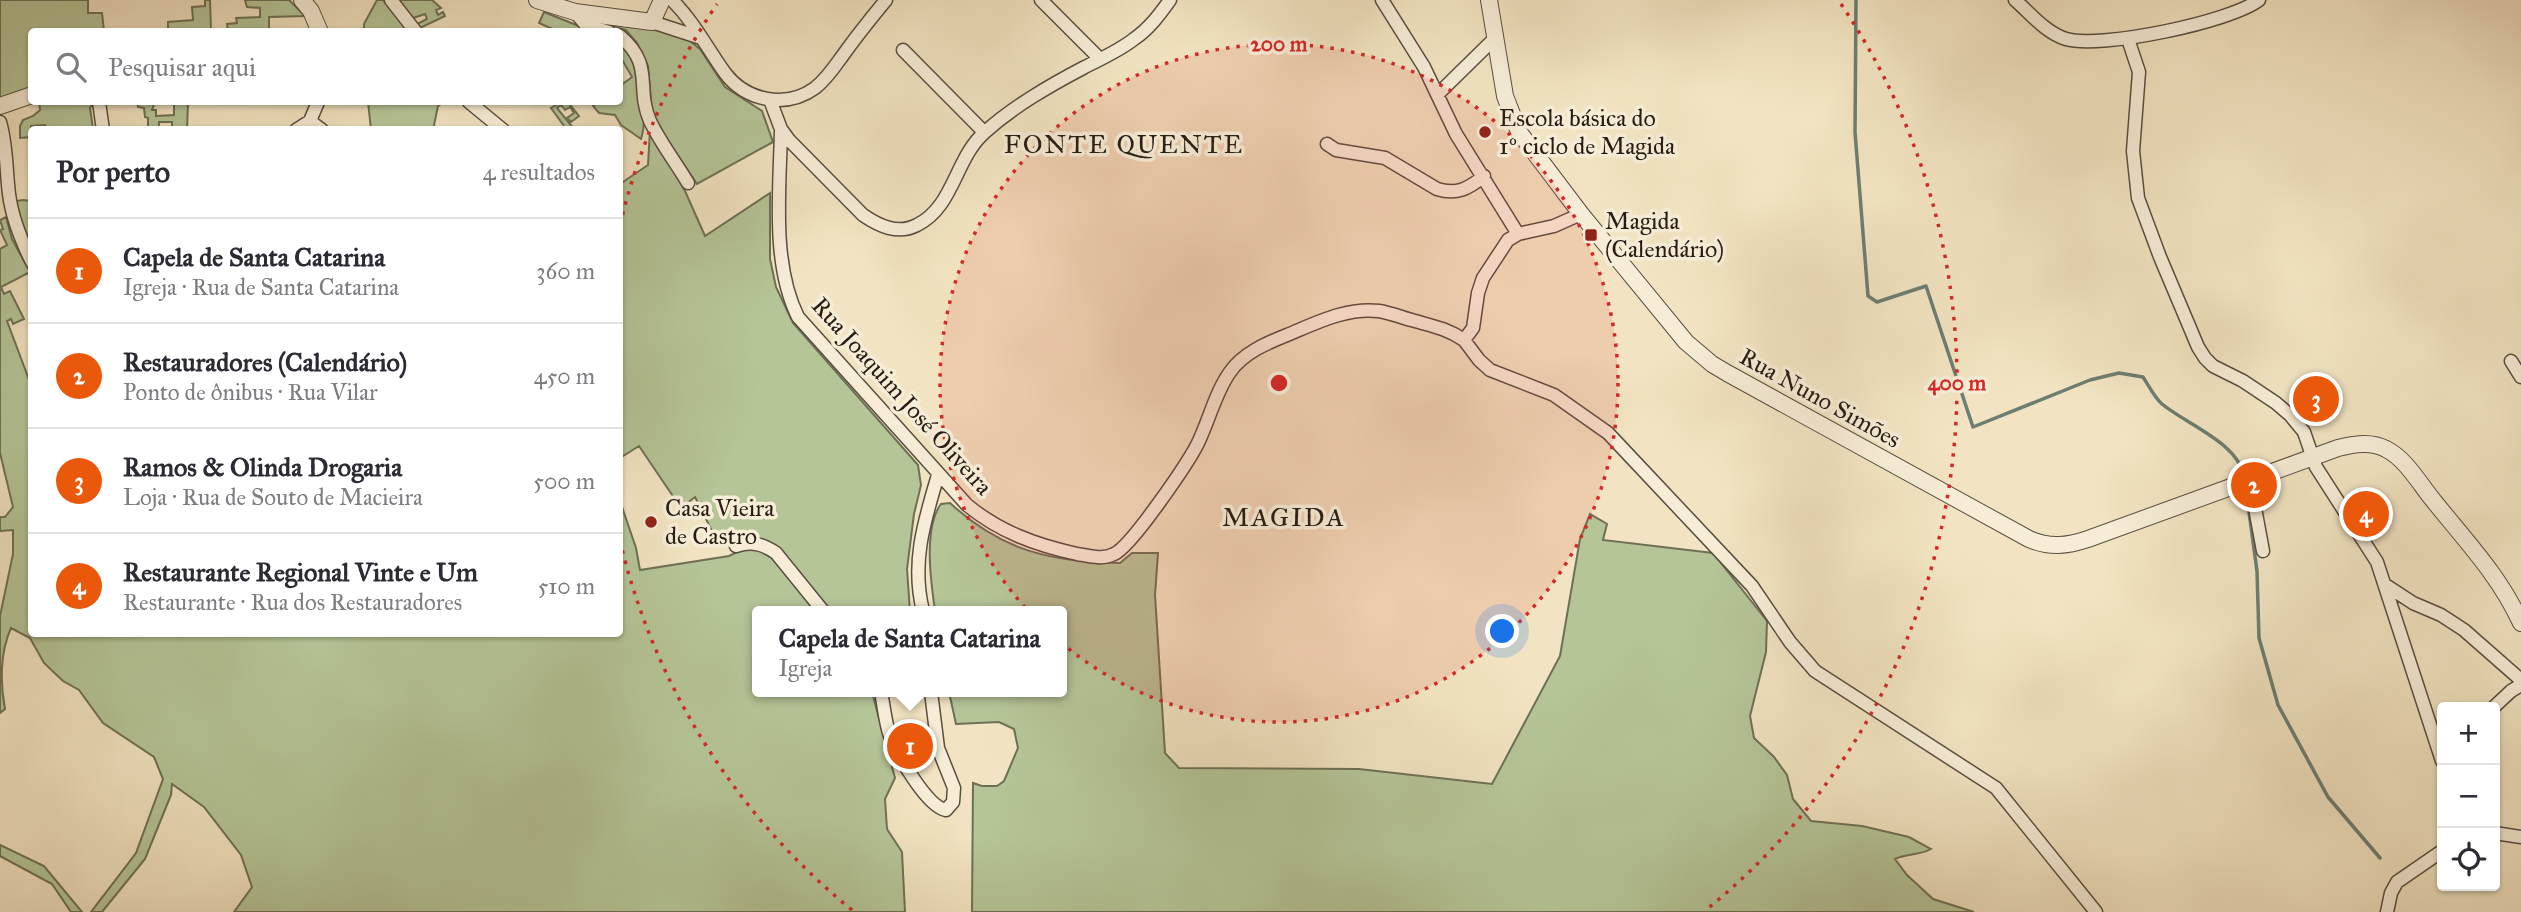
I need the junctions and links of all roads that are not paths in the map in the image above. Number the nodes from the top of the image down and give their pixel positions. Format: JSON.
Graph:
{"nodes":[{"id":1,"x":302,"y":0,"type":"edge"},
{"id":2,"x":391,"y":0,"type":"edge"},
{"id":3,"x":537,"y":0,"type":"edge"},
{"id":4,"x":662,"y":0,"type":"edge"},
{"id":5,"x":672,"y":0,"type":"edge"},
{"id":6,"x":886,"y":0,"type":"edge"},
{"id":7,"x":1041,"y":0,"type":"edge"},
{"id":8,"x":1170,"y":0,"type":"edge"},
{"id":9,"x":1382,"y":0,"type":"edge"},
{"id":10,"x":1489,"y":0,"type":"edge"},
{"id":11,"x":2015,"y":0,"type":"edge"},
{"id":12,"x":2259,"y":0,"type":"edge"},
{"id":13,"x":575,"y":12,"type":"junction"},
{"id":14,"x":652,"y":22,"type":"junction"},
{"id":15,"x":318,"y":28,"type":"edge"},
{"id":16,"x":413,"y":28,"type":"edge"},
{"id":17,"x":596,"y":28,"type":"edge"},
{"id":18,"x":698,"y":37,"type":"junction"},
{"id":19,"x":1494,"y":38,"type":"junction"},
{"id":20,"x":623,"y":39,"type":"edge"},
{"id":21,"x":2128,"y":39,"type":"junction"},
{"id":22,"x":903,"y":50,"type":"dead end"},
{"id":23,"x":1100,"y":59,"type":"junction"},
{"id":24,"x":1438,"y":94,"type":"junction"},
{"id":25,"x":28,"y":96,"type":"edge"},
{"id":26,"x":770,"y":100,"type":"junction"},
{"id":27,"x":99,"y":105,"type":"edge"},
{"id":28,"x":317,"y":105,"type":"edge"},
{"id":29,"x":473,"y":105,"type":"edge"},
{"id":30,"x":0,"y":106,"type":"edge"},
{"id":31,"x":310,"y":121,"type":"junction"},
{"id":32,"x":0,"y":122,"type":"edge"},
{"id":33,"x":102,"y":126,"type":"edge"},
{"id":34,"x":302,"y":126,"type":"edge"},
{"id":35,"x":317,"y":126,"type":"edge"},
{"id":36,"x":498,"y":126,"type":"edge"},
{"id":37,"x":781,"y":129,"type":"junction"},
{"id":38,"x":984,"y":132,"type":"junction"},
{"id":39,"x":1327,"y":144,"type":"dead end"},
{"id":40,"x":1484,"y":176,"type":"junction"},
{"id":41,"x":688,"y":183,"type":"dead end"},
{"id":42,"x":1581,"y":214,"type":"junction"},
{"id":43,"x":1518,"y":234,"type":"junction"},
{"id":44,"x":28,"y":253,"type":"edge"},
{"id":45,"x":1464,"y":340,"type":"junction"},
{"id":46,"x":2511,"y":361,"type":"dead end"},
{"id":47,"x":2521,"y":377,"type":"edge"},
{"id":48,"x":2311,"y":458,"type":"junction"},
{"id":49,"x":938,"y":475,"type":"junction"},
{"id":50,"x":2250,"y":481,"type":"junction"},
{"id":51,"x":736,"y":546,"type":"dead end"},
{"id":52,"x":2263,"y":551,"type":"dead end"},
{"id":53,"x":2387,"y":586,"type":"junction"},
{"id":54,"x":819,"y":606,"type":"edge"},
{"id":55,"x":922,"y":606,"type":"edge"},
{"id":56,"x":2521,"y":623,"type":"edge"},
{"id":57,"x":2521,"y":683,"type":"edge"},
{"id":58,"x":882,"y":697,"type":"edge"},
{"id":59,"x":932,"y":697,"type":"edge"},
{"id":60,"x":2499,"y":702,"type":"edge"},
{"id":61,"x":2437,"y":743,"type":"edge"},
{"id":62,"x":2500,"y":834,"type":"edge"},
{"id":63,"x":2521,"y":837,"type":"edge"},
{"id":64,"x":2437,"y":854,"type":"edge"},
{"id":65,"x":2096,"y":912,"type":"edge"},
{"id":66,"x":2387,"y":912,"type":"edge"}],
"edges":[{"from":1,"to":15,"type":"street"},
{"from":2,"to":16,"type":"street"},
{"from":3,"to":13,"type":"street"},
{"from":4,"to":14,"type":"street"},
{"from":5,"to":18,"type":"street"},
{"from":6,"to":26,"type":"street"},
{"from":7,"to":23,"type":"street"},
{"from":8,"to":23,"type":"street"},
{"from":9,"to":24,"type":"street"},
{"from":10,"to":19,"type":"street","name":"Rua Nuno Simões"},
{"from":11,"to":21,"type":"street"},
{"from":12,"to":21,"type":"street"},
{"from":13,"to":14,"type":"street"},
{"from":13,"to":17,"type":"street"},
{"from":14,"to":18,"type":"street"},
{"from":18,"to":26,"type":"street"},
{"from":19,"to":24,"type":"street"},
{"from":19,"to":42,"type":"street","name":"Rua Nuno Simões"},
{"from":20,"to":41,"type":"street"},
{"from":21,"to":48,"type":"street"},
{"from":22,"to":38,"type":"street"},
{"from":23,"to":38,"type":"street"},
{"from":24,"to":40,"type":"street"},
{"from":25,"to":30,"type":"street"},
{"from":26,"to":37,"type":"street"},
{"from":27,"to":33,"type":"street"},
{"from":28,"to":31,"type":"street"},
{"from":29,"to":36,"type":"street"},
{"from":31,"to":34,"type":"street"},
{"from":31,"to":35,"type":"street"},
{"from":32,"to":44,"type":"street"},
{"from":37,"to":38,"type":"street"},
{"from":37,"to":49,"type":"street","name":"Rua Joaquim José Oliveira"},
{"from":39,"to":40,"type":"street"},
{"from":40,"to":43,"type":"street"},
{"from":42,"to":43,"type":"street"},
{"from":42,"to":50,"type":"street","name":"Rua Nuno Simões"},
{"from":43,"to":45,"type":"street"},
{"from":45,"to":49,"type":"street","name":"Rua Joaquim José Oliveira"},
{"from":45,"to":65,"type":"street"},
{"from":46,"to":47,"type":"street"},
{"from":48,"to":50,"type":"street","name":"Rua Nuno Simões"},
{"from":48,"to":53,"type":"street"},
{"from":48,"to":56,"type":"street","name":"Rua Nuno Simões"},
{"from":49,"to":55,"type":"street"},
{"from":50,"to":52,"type":"street"},
{"from":51,"to":54,"type":"street"},
{"from":53,"to":57,"type":"street"},
{"from":53,"to":61,"type":"street"},
{"from":57,"to":60,"type":"street"},
{"from":58,"to":59,"type":"street"},
{"from":62,"to":63,"type":"street"},
{"from":64,"to":66,"type":"street"}]}
